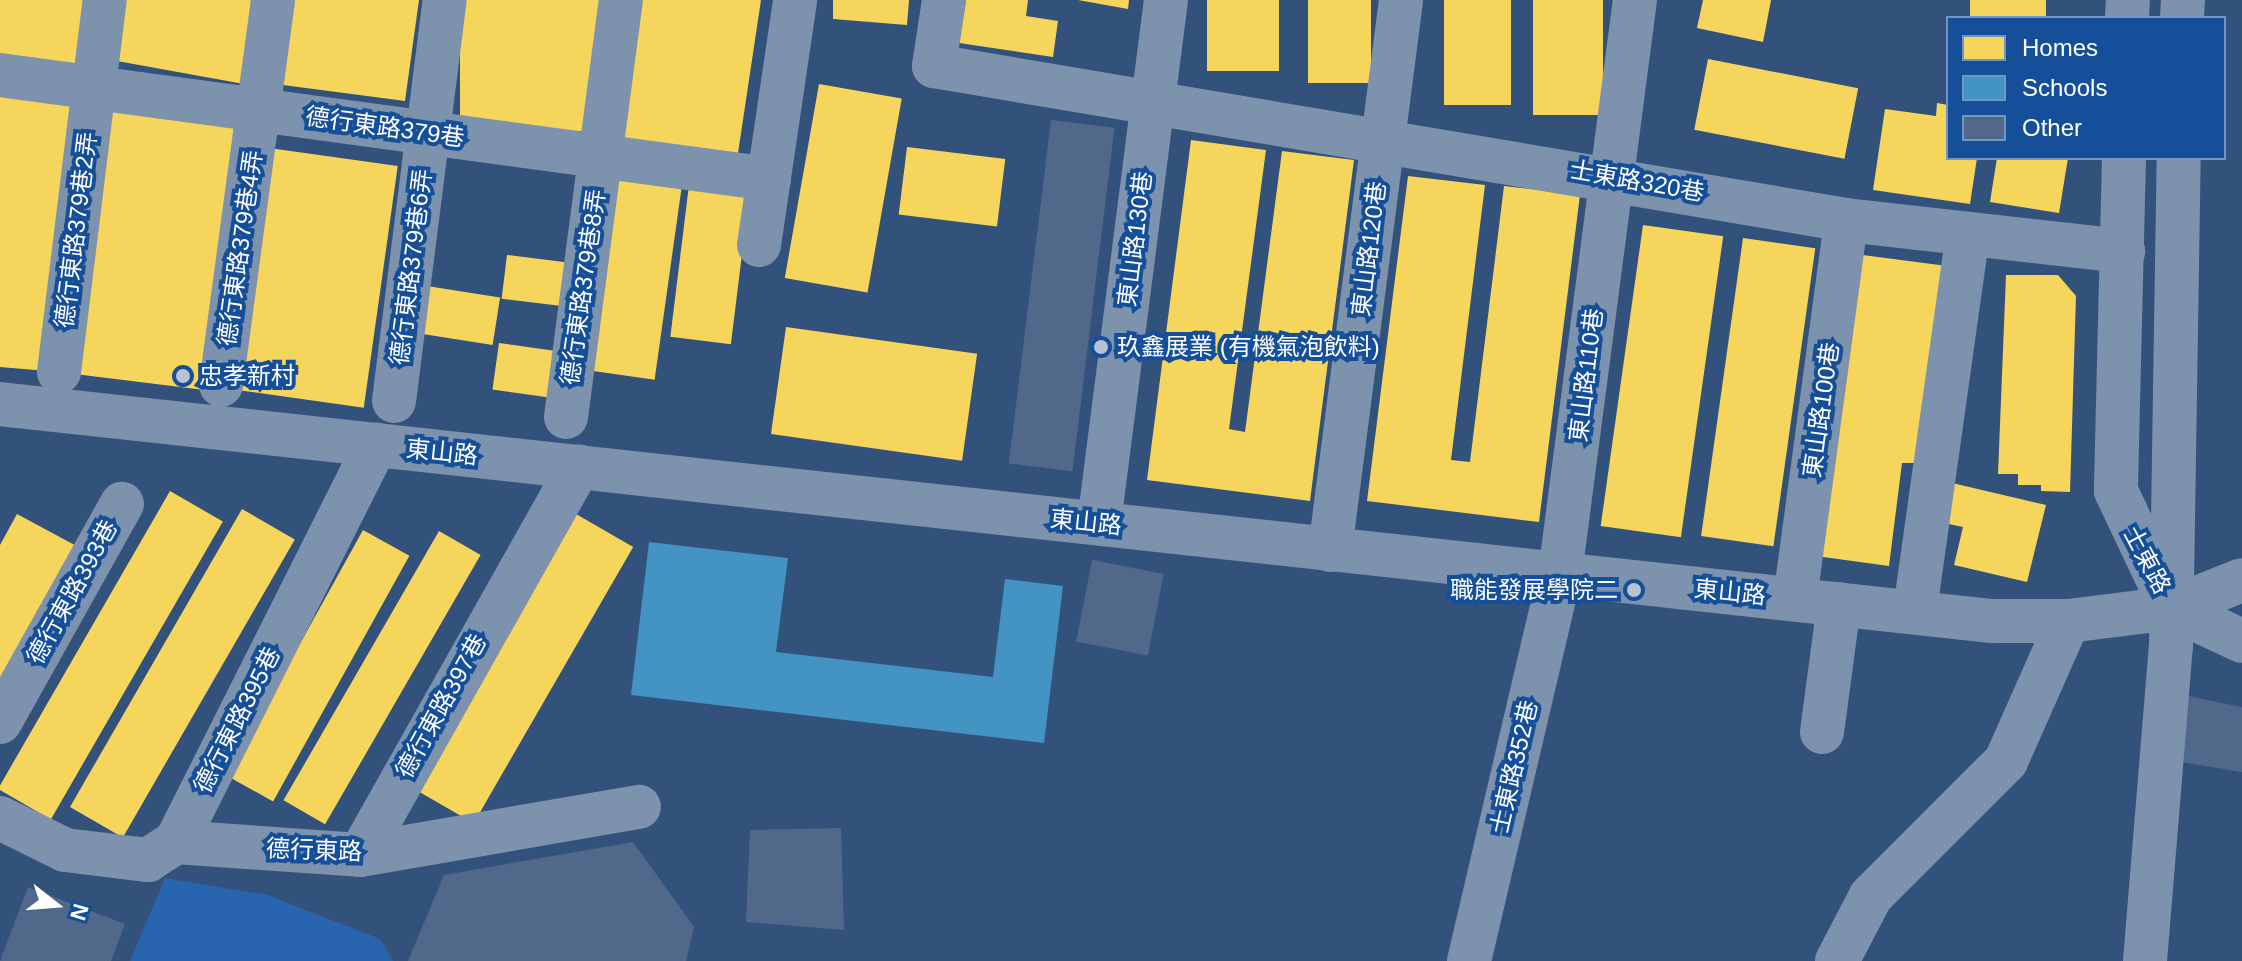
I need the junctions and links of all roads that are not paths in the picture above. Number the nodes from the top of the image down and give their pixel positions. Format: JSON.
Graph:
{"nodes":[{"id":1,"x":105,"y":0,"type":"edge"},
{"id":2,"x":273,"y":0,"type":"edge"},
{"id":3,"x":445,"y":0,"type":"edge"},
{"id":4,"x":621,"y":0,"type":"edge"},
{"id":5,"x":795,"y":0,"type":"edge"},
{"id":6,"x":944,"y":0,"type":"edge"},
{"id":7,"x":1166,"y":0,"type":"edge"},
{"id":8,"x":1401,"y":0,"type":"edge"},
{"id":9,"x":1635,"y":0,"type":"edge"},
{"id":10,"x":0,"y":75,"type":"edge"},
{"id":11,"x":94,"y":88,"type":"junction"},
{"id":12,"x":1153,"y":97,"type":"junction"},
{"id":13,"x":258,"y":110,"type":"junction"},
{"id":14,"x":428,"y":133,"type":"junction"},
{"id":15,"x":1383,"y":138,"type":"junction"},
{"id":16,"x":600,"y":156,"type":"junction"},
{"id":17,"x":2124,"y":160,"type":"edge"},
{"id":18,"x":2179,"y":160,"type":"edge"},
{"id":19,"x":1612,"y":175,"type":"junction"},
{"id":20,"x":769,"y":179,"type":"junction"},
{"id":21,"x":1846,"y":220,"type":"junction"},
{"id":22,"x":1968,"y":234,"type":"junction"},
{"id":23,"x":759,"y":245,"type":"dead end"},
{"id":24,"x":2123,"y":251,"type":"junction"},
{"id":25,"x":59,"y":372,"type":"dead end"},
{"id":26,"x":221,"y":385,"type":"dead end"},
{"id":27,"x":394,"y":401,"type":"dead end"},
{"id":28,"x":0,"y":404,"type":"edge"},
{"id":29,"x":566,"y":417,"type":"dead end"},
{"id":30,"x":376,"y":445,"type":"junction"},
{"id":31,"x":579,"y":467,"type":"junction"},
{"id":32,"x":122,"y":504,"type":"dead end"},
{"id":33,"x":1099,"y":523,"type":"junction"},
{"id":34,"x":1330,"y":550,"type":"junction"},
{"id":35,"x":1560,"y":574,"type":"junction"},
{"id":36,"x":2242,"y":580,"type":"edge"},
{"id":37,"x":1795,"y":599,"type":"junction"},
{"id":38,"x":1839,"y":604,"type":"junction"},
{"id":39,"x":2172,"y":608,"type":"junction"},
{"id":40,"x":1915,"y":610,"type":"junction"},
{"id":41,"x":2068,"y":621,"type":"junction"},
{"id":42,"x":2242,"y":641,"type":"edge"},
{"id":43,"x":0,"y":722,"type":"edge"},
{"id":44,"x":1822,"y":732,"type":"dead end"},
{"id":45,"x":639,"y":807,"type":"dead end"},
{"id":46,"x":0,"y":818,"type":"edge"},
{"id":47,"x":176,"y":842,"type":"junction"},
{"id":48,"x":360,"y":855,"type":"junction"},
{"id":49,"x":1469,"y":961,"type":"edge"},
{"id":50,"x":1837,"y":961,"type":"edge"},
{"id":51,"x":2145,"y":961,"type":"edge"}],
"edges":[{"from":1,"to":11,"type":"street","name":"德行東路379巷2弄"},
{"from":2,"to":13,"type":"street","name":"德行東路379巷4弄"},
{"from":3,"to":14,"type":"street","name":"德行東路379巷6弄"},
{"from":4,"to":16,"type":"street","name":"德行東路379巷8弄"},
{"from":5,"to":20,"type":"street"},
{"from":6,"to":12,"type":"street","name":"士東路320巷"},
{"from":7,"to":12,"type":"street","name":"東山路130巷"},
{"from":8,"to":15,"type":"street","name":"東山路120巷"},
{"from":9,"to":19,"type":"street","name":"東山路110巷"},
{"from":10,"to":11,"type":"street","name":"德行東路379巷"},
{"from":11,"to":13,"type":"street","name":"德行東路379巷"},
{"from":11,"to":25,"type":"street","name":"德行東路379巷2弄"},
{"from":12,"to":15,"type":"street","name":"士東路320巷"},
{"from":12,"to":33,"type":"street","name":"東山路130巷"},
{"from":13,"to":14,"type":"street","name":"德行東路379巷"},
{"from":13,"to":26,"type":"street","name":"德行東路379巷4弄"},
{"from":14,"to":16,"type":"street","name":"德行東路379巷"},
{"from":14,"to":27,"type":"street","name":"德行東路379巷6弄"},
{"from":15,"to":19,"type":"street","name":"士東路320巷"},
{"from":15,"to":34,"type":"street","name":"東山路120巷"},
{"from":16,"to":20,"type":"street","name":"德行東路379巷"},
{"from":16,"to":29,"type":"street","name":"德行東路379巷8弄"},
{"from":17,"to":24,"type":"street","name":"士東路"},
{"from":18,"to":39,"type":"street","name":"士東路"},
{"from":19,"to":21,"type":"street","name":"士東路320巷"},
{"from":19,"to":35,"type":"street","name":"東山路110巷"},
{"from":20,"to":23,"type":"street"},
{"from":21,"to":22,"type":"street","name":"士東路320巷"},
{"from":21,"to":37,"type":"street","name":"東山路100巷"},
{"from":22,"to":24,"type":"street","name":"士東路320巷"},
{"from":22,"to":40,"type":"street"},
{"from":24,"to":39,"type":"street","name":"士東路"},
{"from":28,"to":30,"type":"street","name":"東山路"},
{"from":30,"to":31,"type":"street","name":"東山路"},
{"from":30,"to":47,"type":"street","name":"德行東路395巷"},
{"from":31,"to":33,"type":"street","name":"東山路"},
{"from":31,"to":48,"type":"street","name":"德行東路397巷"},
{"from":32,"to":43,"type":"street","name":"德行東路393巷"},
{"from":33,"to":34,"type":"street","name":"東山路"},
{"from":34,"to":35,"type":"street","name":"東山路"},
{"from":35,"to":37,"type":"street","name":"東山路"},
{"from":35,"to":49,"type":"street","name":"士東路352巷"},
{"from":36,"to":39,"type":"street","name":"東山路"},
{"from":37,"to":38,"type":"street","name":"東山路"},
{"from":38,"to":40,"type":"street","name":"東山路"},
{"from":38,"to":44,"type":"street"},
{"from":39,"to":41,"type":"street","name":"東山路"},
{"from":39,"to":42,"type":"street"},
{"from":39,"to":51,"type":"street"},
{"from":40,"to":41,"type":"street","name":"東山路"},
{"from":41,"to":50,"type":"street"},
{"from":45,"to":48,"type":"street","name":"德行東路"},
{"from":46,"to":47,"type":"street"},
{"from":47,"to":48,"type":"street","name":"德行東路"}]}
